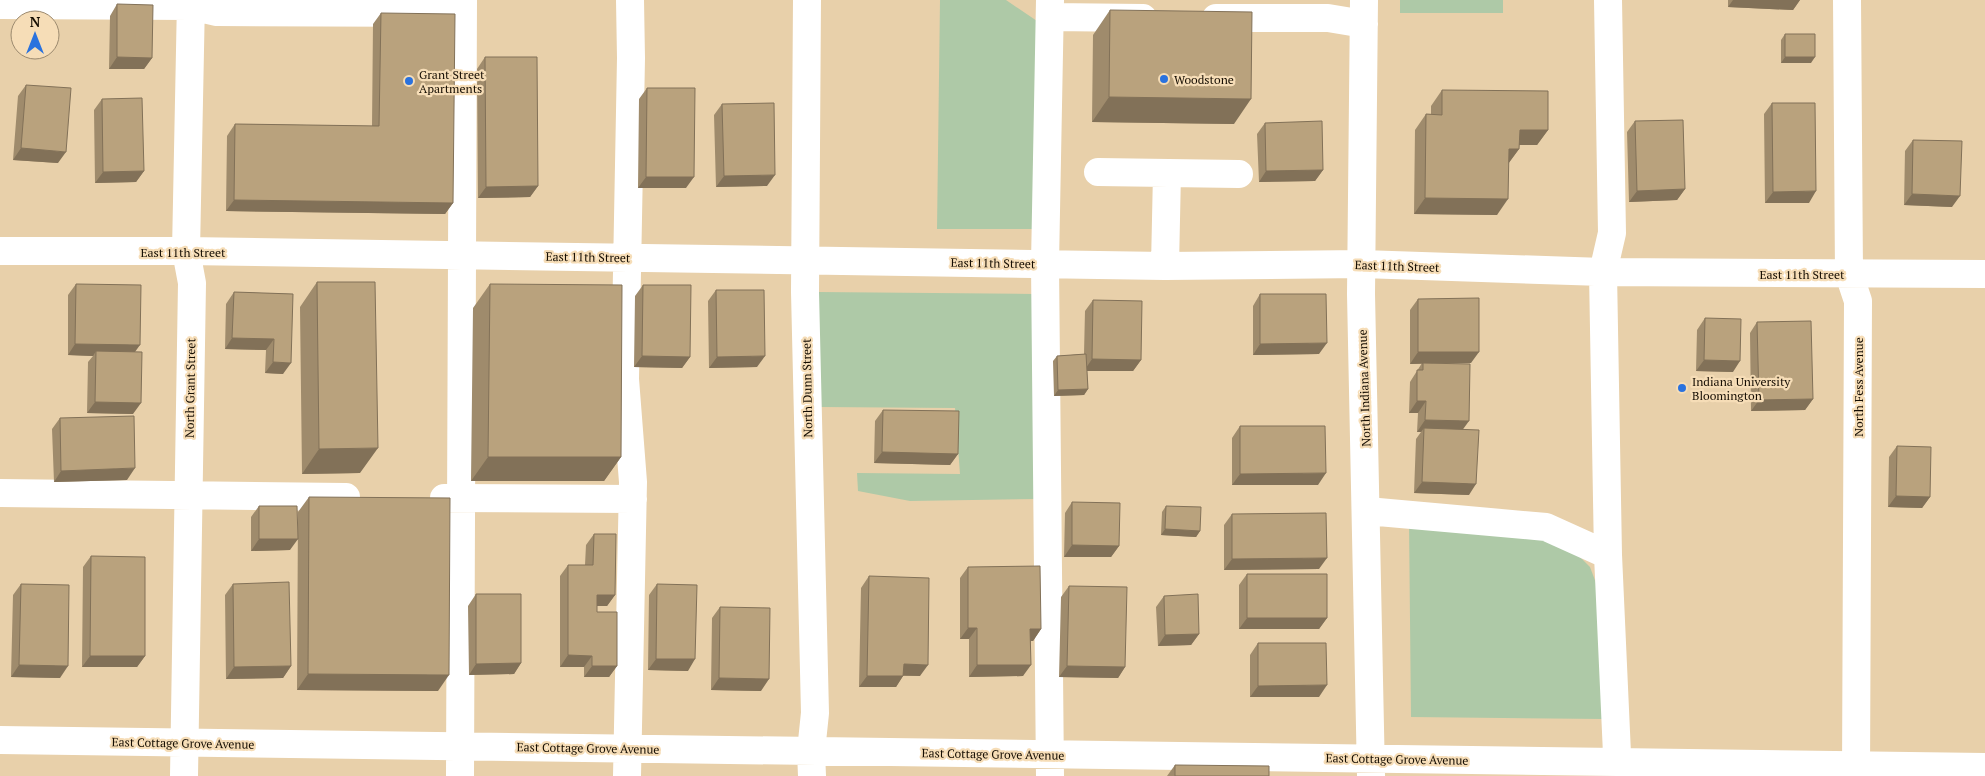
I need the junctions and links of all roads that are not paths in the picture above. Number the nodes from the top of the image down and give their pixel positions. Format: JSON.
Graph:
{"nodes":[{"id":1,"x":630,"y":0,"type":"edge"},
{"id":2,"x":807,"y":0,"type":"edge"},
{"id":3,"x":1608,"y":0,"type":"edge"},
{"id":4,"x":1847,"y":0,"type":"edge"},
{"id":5,"x":191,"y":3,"type":"edge"},
{"id":6,"x":0,"y":5,"type":"edge"},
{"id":7,"x":463,"y":7,"type":"edge"},
{"id":8,"x":1050,"y":9,"type":"edge"},
{"id":9,"x":1364,"y":12,"type":"edge"},
{"id":10,"x":1098,"y":172,"type":"dead end"},
{"id":11,"x":1167,"y":173,"type":"junction"},
{"id":12,"x":1239,"y":174,"type":"dead end"},
{"id":13,"x":0,"y":251,"type":"edge"},
{"id":14,"x":186,"y":251,"type":"junction"},
{"id":15,"x":463,"y":255,"type":"junction"},
{"id":16,"x":629,"y":257,"type":"junction"},
{"id":17,"x":806,"y":260,"type":"junction"},
{"id":18,"x":1045,"y":264,"type":"junction"},
{"id":19,"x":1362,"y":264,"type":"junction"},
{"id":20,"x":1165,"y":266,"type":"junction"},
{"id":21,"x":1603,"y":272,"type":"junction"},
{"id":22,"x":1849,"y":274,"type":"junction"},
{"id":23,"x":1985,"y":274,"type":"edge"},
{"id":24,"x":0,"y":493,"type":"edge"},
{"id":25,"x":188,"y":497,"type":"junction"},
{"id":26,"x":372,"y":498,"type":"edge"},
{"id":27,"x":422,"y":498,"type":"edge"},
{"id":28,"x":462,"y":498,"type":"junction"},
{"id":29,"x":633,"y":499,"type":"junction"},
{"id":30,"x":1367,"y":511,"type":"junction"},
{"id":31,"x":1608,"y":556,"type":"junction"},
{"id":32,"x":0,"y":740,"type":"edge"},
{"id":33,"x":184,"y":742,"type":"junction"},
{"id":34,"x":461,"y":746,"type":"junction"},
{"id":35,"x":628,"y":749,"type":"junction"},
{"id":36,"x":812,"y":764,"type":"edge"},
{"id":37,"x":1049,"y":765,"type":"edge"},
{"id":38,"x":1371,"y":767,"type":"edge"},
{"id":39,"x":1985,"y":767,"type":"edge"},
{"id":40,"x":1618,"y":769,"type":"edge"},
{"id":41,"x":1856,"y":771,"type":"edge"},
{"id":42,"x":184,"y":776,"type":"edge"},
{"id":43,"x":460,"y":776,"type":"edge"},
{"id":44,"x":627,"y":776,"type":"edge"}],
"edges":[{"from":1,"to":16,"type":"street"},
{"from":2,"to":17,"type":"street","name":"North Dunn Street"},
{"from":3,"to":21,"type":"street"},
{"from":4,"to":22,"type":"street","name":"North Fess Avenue"},
{"from":5,"to":6,"type":"street"},
{"from":5,"to":7,"type":"street"},
{"from":5,"to":14,"type":"street","name":"North Grant Street"},
{"from":7,"to":15,"type":"street"},
{"from":8,"to":9,"type":"street"},
{"from":8,"to":18,"type":"street"},
{"from":9,"to":19,"type":"street","name":"North Indiana Avenue"},
{"from":10,"to":11,"type":"street"},
{"from":11,"to":12,"type":"street"},
{"from":11,"to":20,"type":"street"},
{"from":13,"to":14,"type":"street","name":"East 11th Street"},
{"from":14,"to":15,"type":"street","name":"East 11th Street"},
{"from":14,"to":25,"type":"street","name":"North Grant Street"},
{"from":15,"to":16,"type":"street","name":"East 11th Street"},
{"from":15,"to":28,"type":"street"},
{"from":16,"to":17,"type":"street","name":"East 11th Street"},
{"from":16,"to":29,"type":"street"},
{"from":17,"to":18,"type":"street","name":"East 11th Street"},
{"from":17,"to":36,"type":"street","name":"North Dunn Street"},
{"from":18,"to":20,"type":"street","name":"East 11th Street"},
{"from":18,"to":37,"type":"street"},
{"from":19,"to":20,"type":"street","name":"East 11th Street"},
{"from":19,"to":21,"type":"street","name":"East 11th Street"},
{"from":19,"to":30,"type":"street","name":"North Indiana Avenue"},
{"from":21,"to":22,"type":"street","name":"East 11th Street"},
{"from":21,"to":31,"type":"street"},
{"from":22,"to":23,"type":"street","name":"East 11th Street"},
{"from":22,"to":41,"type":"street","name":"North Fess Avenue"},
{"from":24,"to":25,"type":"street"},
{"from":25,"to":26,"type":"street"},
{"from":25,"to":33,"type":"street","name":"North Grant Street"},
{"from":27,"to":28,"type":"street"},
{"from":28,"to":29,"type":"street"},
{"from":28,"to":34,"type":"street"},
{"from":29,"to":35,"type":"street"},
{"from":30,"to":31,"type":"street"},
{"from":30,"to":38,"type":"street","name":"North Indiana Avenue"},
{"from":31,"to":40,"type":"street"},
{"from":32,"to":33,"type":"street","name":"East Cottage Grove Avenue"},
{"from":33,"to":34,"type":"street","name":"East Cottage Grove Avenue"},
{"from":33,"to":42,"type":"street","name":"North Grant Street"},
{"from":34,"to":35,"type":"street","name":"East Cottage Grove Avenue"},
{"from":34,"to":43,"type":"street"},
{"from":35,"to":36,"type":"street","name":"East Cottage Grove Avenue"},
{"from":35,"to":44,"type":"street"},
{"from":36,"to":37,"type":"street","name":"East Cottage Grove Avenue"},
{"from":37,"to":38,"type":"street","name":"East Cottage Grove Avenue"},
{"from":38,"to":40,"type":"street","name":"East Cottage Grove Avenue"},
{"from":39,"to":41,"type":"street","name":"East Cottage Grove Avenue"},
{"from":40,"to":41,"type":"street","name":"East Cottage Grove Avenue"}]}
